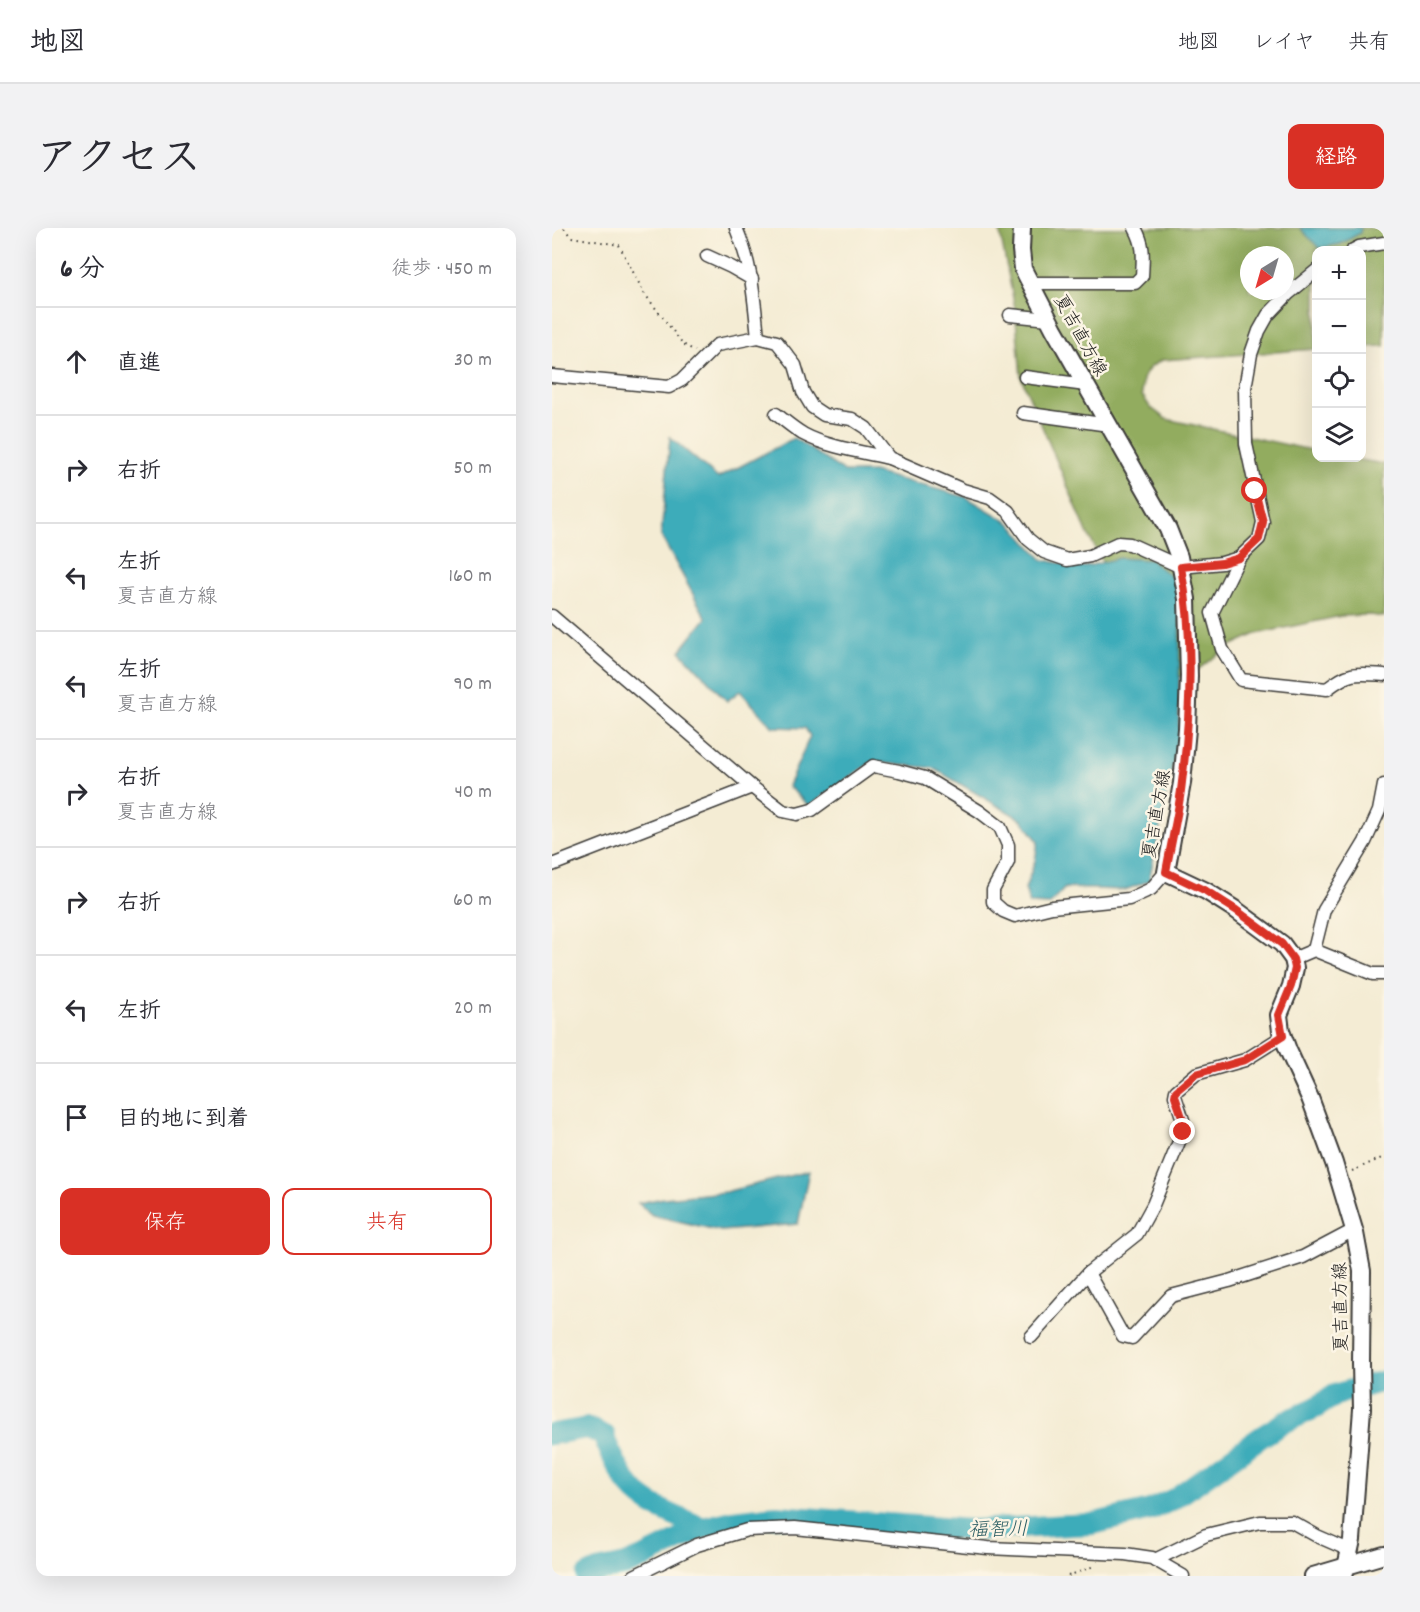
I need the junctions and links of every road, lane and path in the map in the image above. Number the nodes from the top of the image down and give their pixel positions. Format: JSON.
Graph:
{"nodes":[{"id":1,"x":564,"y":228,"type":"edge"},
{"id":2,"x":736,"y":228,"type":"edge"},
{"id":3,"x":1022,"y":228,"type":"edge"},
{"id":4,"x":1135,"y":228,"type":"edge"},
{"id":5,"x":1384,"y":243,"type":"edge"},
{"id":6,"x":1365,"y":246,"type":"edge"},
{"id":7,"x":707,"y":256,"type":"dead end"},
{"id":8,"x":1312,"y":275,"type":"edge"},
{"id":9,"x":752,"y":279,"type":"junction"},
{"id":10,"x":1030,"y":283,"type":"junction"},
{"id":11,"x":1010,"y":315,"type":"dead end"},
{"id":12,"x":1049,"y":319,"type":"junction"},
{"id":13,"x":758,"y":337,"type":"junction"},
{"id":14,"x":705,"y":357,"type":"junction"},
{"id":15,"x":552,"y":376,"type":"edge"},
{"id":16,"x":1024,"y":377,"type":"dead end"},
{"id":17,"x":1086,"y":385,"type":"junction"},
{"id":18,"x":1023,"y":413,"type":"dead end"},
{"id":19,"x":777,"y":414,"type":"dead end"},
{"id":20,"x":1109,"y":425,"type":"junction"},
{"id":21,"x":889,"y":458,"type":"junction"},
{"id":22,"x":1239,"y":558,"type":"junction"},
{"id":23,"x":1181,"y":567,"type":"junction"},
{"id":24,"x":552,"y":616,"type":"edge"},
{"id":25,"x":1384,"y":675,"type":"edge"},
{"id":26,"x":1384,"y":784,"type":"edge"},
{"id":27,"x":752,"y":787,"type":"junction"},
{"id":28,"x":552,"y":865,"type":"edge"},
{"id":29,"x":1166,"y":872,"type":"junction"},
{"id":30,"x":1314,"y":950,"type":"junction"},
{"id":31,"x":1293,"y":959,"type":"junction"},
{"id":32,"x":1384,"y":974,"type":"edge"},
{"id":33,"x":1283,"y":1036,"type":"junction"},
{"id":34,"x":1384,"y":1157,"type":"edge"},
{"id":35,"x":1338,"y":1177,"type":"junction"},
{"id":36,"x":1354,"y":1230,"type":"junction"},
{"id":37,"x":1088,"y":1274,"type":"junction"},
{"id":38,"x":1031,"y":1337,"type":"dead end"},
{"id":39,"x":1384,"y":1555,"type":"edge"},
{"id":40,"x":1155,"y":1560,"type":"junction"},
{"id":41,"x":1346,"y":1564,"type":"edge"},
{"id":42,"x":634,"y":1576,"type":"edge"},
{"id":43,"x":1183,"y":1576,"type":"edge"},
{"id":44,"x":1313,"y":1576,"type":"edge"}],
"edges":[{"from":1,"to":14,"type":"path"},
{"from":2,"to":9,"type":"street"},
{"from":3,"to":10,"type":"main road","name":"夏吉直方線"},
{"from":4,"to":10,"type":"street"},
{"from":5,"to":6,"type":"street"},
{"from":7,"to":9,"type":"street"},
{"from":8,"to":22,"type":"street"},
{"from":9,"to":13,"type":"street"},
{"from":10,"to":12,"type":"main road","name":"夏吉直方線"},
{"from":11,"to":12,"type":"street"},
{"from":12,"to":17,"type":"main road","name":"夏吉直方線"},
{"from":13,"to":14,"type":"street"},
{"from":13,"to":21,"type":"street"},
{"from":14,"to":15,"type":"street"},
{"from":16,"to":17,"type":"street"},
{"from":17,"to":20,"type":"main road","name":"夏吉直方線"},
{"from":18,"to":20,"type":"street"},
{"from":19,"to":21,"type":"street"},
{"from":20,"to":23,"type":"main road","name":"夏吉直方線"},
{"from":21,"to":23,"type":"street"},
{"from":22,"to":23,"type":"street"},
{"from":22,"to":25,"type":"street"},
{"from":23,"to":29,"type":"main road","name":"夏吉直方線"},
{"from":24,"to":27,"type":"street"},
{"from":26,"to":30,"type":"street"},
{"from":27,"to":28,"type":"street"},
{"from":27,"to":29,"type":"street"},
{"from":29,"to":31,"type":"main road","name":"夏吉直方線"},
{"from":30,"to":31,"type":"street"},
{"from":30,"to":32,"type":"street"},
{"from":31,"to":33,"type":"main road","name":"夏吉直方線"},
{"from":33,"to":35,"type":"main road","name":"夏吉直方線"},
{"from":33,"to":37,"type":"street"},
{"from":34,"to":35,"type":"path"},
{"from":35,"to":36,"type":"main road","name":"夏吉直方線"},
{"from":36,"to":37,"type":"street"},
{"from":36,"to":41,"type":"main road","name":"夏吉直方線"},
{"from":37,"to":38,"type":"street"},
{"from":39,"to":41,"type":"main road"},
{"from":40,"to":41,"type":"street"},
{"from":40,"to":42,"type":"street"},
{"from":40,"to":43,"type":"street"},
{"from":41,"to":44,"type":"main road"}]}
